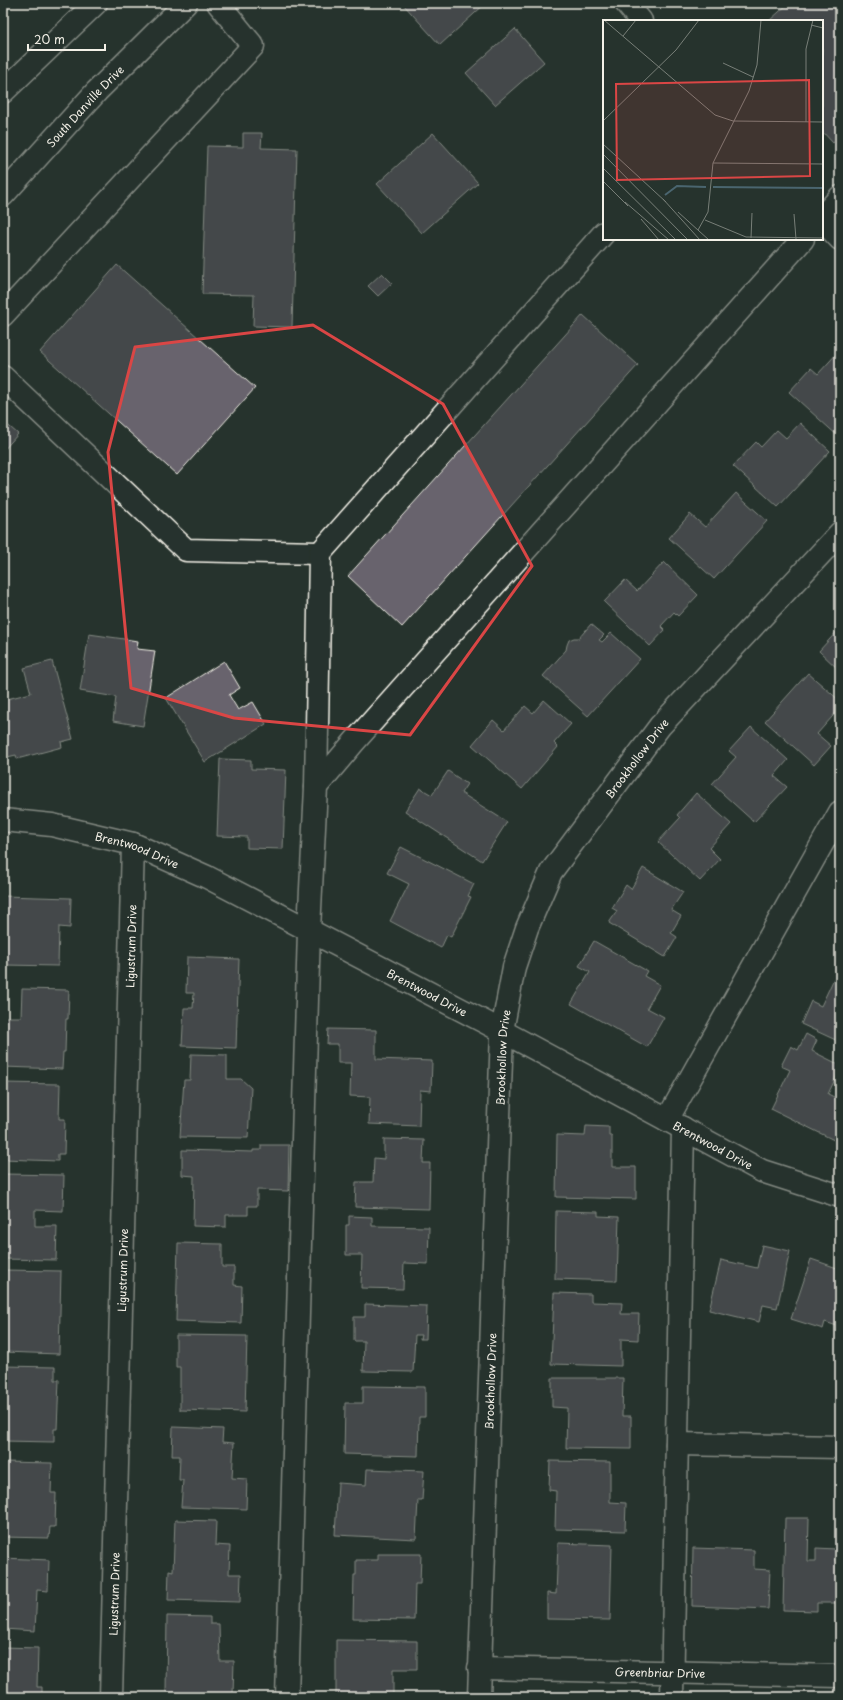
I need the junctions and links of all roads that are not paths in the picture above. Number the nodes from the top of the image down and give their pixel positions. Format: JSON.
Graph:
{"nodes":[{"id":1,"x":96,"y":3,"type":"edge"},
{"id":2,"x":186,"y":3,"type":"edge"},
{"id":3,"x":218,"y":3,"type":"edge"},
{"id":4,"x":626,"y":3,"type":"edge"},
{"id":5,"x":640,"y":20,"type":"edge"},
{"id":6,"x":3,"y":92,"type":"edge"},
{"id":7,"x":3,"y":195,"type":"edge"},
{"id":8,"x":840,"y":198,"type":"edge"},
{"id":9,"x":823,"y":216,"type":"edge"},
{"id":10,"x":823,"y":221,"type":"edge"},
{"id":11,"x":603,"y":234,"type":"edge"},
{"id":12,"x":840,"y":239,"type":"edge"},
{"id":13,"x":802,"y":240,"type":"edge"},
{"id":14,"x":3,"y":315,"type":"edge"},
{"id":15,"x":3,"y":378,"type":"edge"},
{"id":16,"x":840,"y":533,"type":"edge"},
{"id":17,"x":320,"y":553,"type":"junction"},
{"id":18,"x":316,"y":787,"type":"junction"},
{"id":19,"x":840,"y":812,"type":"edge"},
{"id":20,"x":3,"y":820,"type":"edge"},
{"id":21,"x":133,"y":844,"type":"junction"},
{"id":22,"x":309,"y":930,"type":"junction"},
{"id":23,"x":502,"y":1031,"type":"junction"},
{"id":24,"x":675,"y":1124,"type":"junction"},
{"id":25,"x":840,"y":1196,"type":"edge"},
{"id":26,"x":677,"y":1444,"type":"junction"},
{"id":27,"x":840,"y":1448,"type":"edge"},
{"id":28,"x":479,"y":1668,"type":"junction"},
{"id":29,"x":673,"y":1672,"type":"junction"},
{"id":30,"x":840,"y":1676,"type":"edge"},
{"id":31,"x":111,"y":1697,"type":"edge"},
{"id":32,"x":287,"y":1697,"type":"edge"},
{"id":33,"x":479,"y":1697,"type":"edge"},
{"id":34,"x":672,"y":1697,"type":"edge"}],
"edges":[{"from":1,"to":6,"type":"main road"},
{"from":2,"to":7,"type":"main road","name":"South Danville Drive"},
{"from":3,"to":14,"type":"main road"},
{"from":4,"to":5,"type":"main road"},
{"from":8,"to":9,"type":"main road"},
{"from":10,"to":12,"type":"main road"},
{"from":11,"to":17,"type":"main road"},
{"from":13,"to":18,"type":"main road"},
{"from":15,"to":17,"type":"main road"},
{"from":16,"to":23,"type":"main road","name":"Brookhollow Drive"},
{"from":17,"to":18,"type":"main road"},
{"from":18,"to":22,"type":"main road"},
{"from":19,"to":24,"type":"main road"},
{"from":20,"to":21,"type":"main road","name":"Brentwood Drive"},
{"from":21,"to":22,"type":"main road","name":"Brentwood Drive"},
{"from":21,"to":31,"type":"main road","name":"Ligustrum Drive"},
{"from":22,"to":23,"type":"main road","name":"Brentwood Drive"},
{"from":22,"to":32,"type":"main road"},
{"from":23,"to":24,"type":"main road","name":"Brentwood Drive"},
{"from":23,"to":28,"type":"main road","name":"Brookhollow Drive"},
{"from":24,"to":25,"type":"main road","name":"Brentwood Drive"},
{"from":24,"to":26,"type":"main road"},
{"from":26,"to":27,"type":"main road"},
{"from":26,"to":29,"type":"main road"},
{"from":28,"to":29,"type":"main road","name":"Greenbriar Drive"},
{"from":28,"to":33,"type":"main road","name":"Brookhollow Drive"},
{"from":29,"to":30,"type":"main road","name":"Greenbriar Drive"},
{"from":29,"to":34,"type":"main road"}]}
